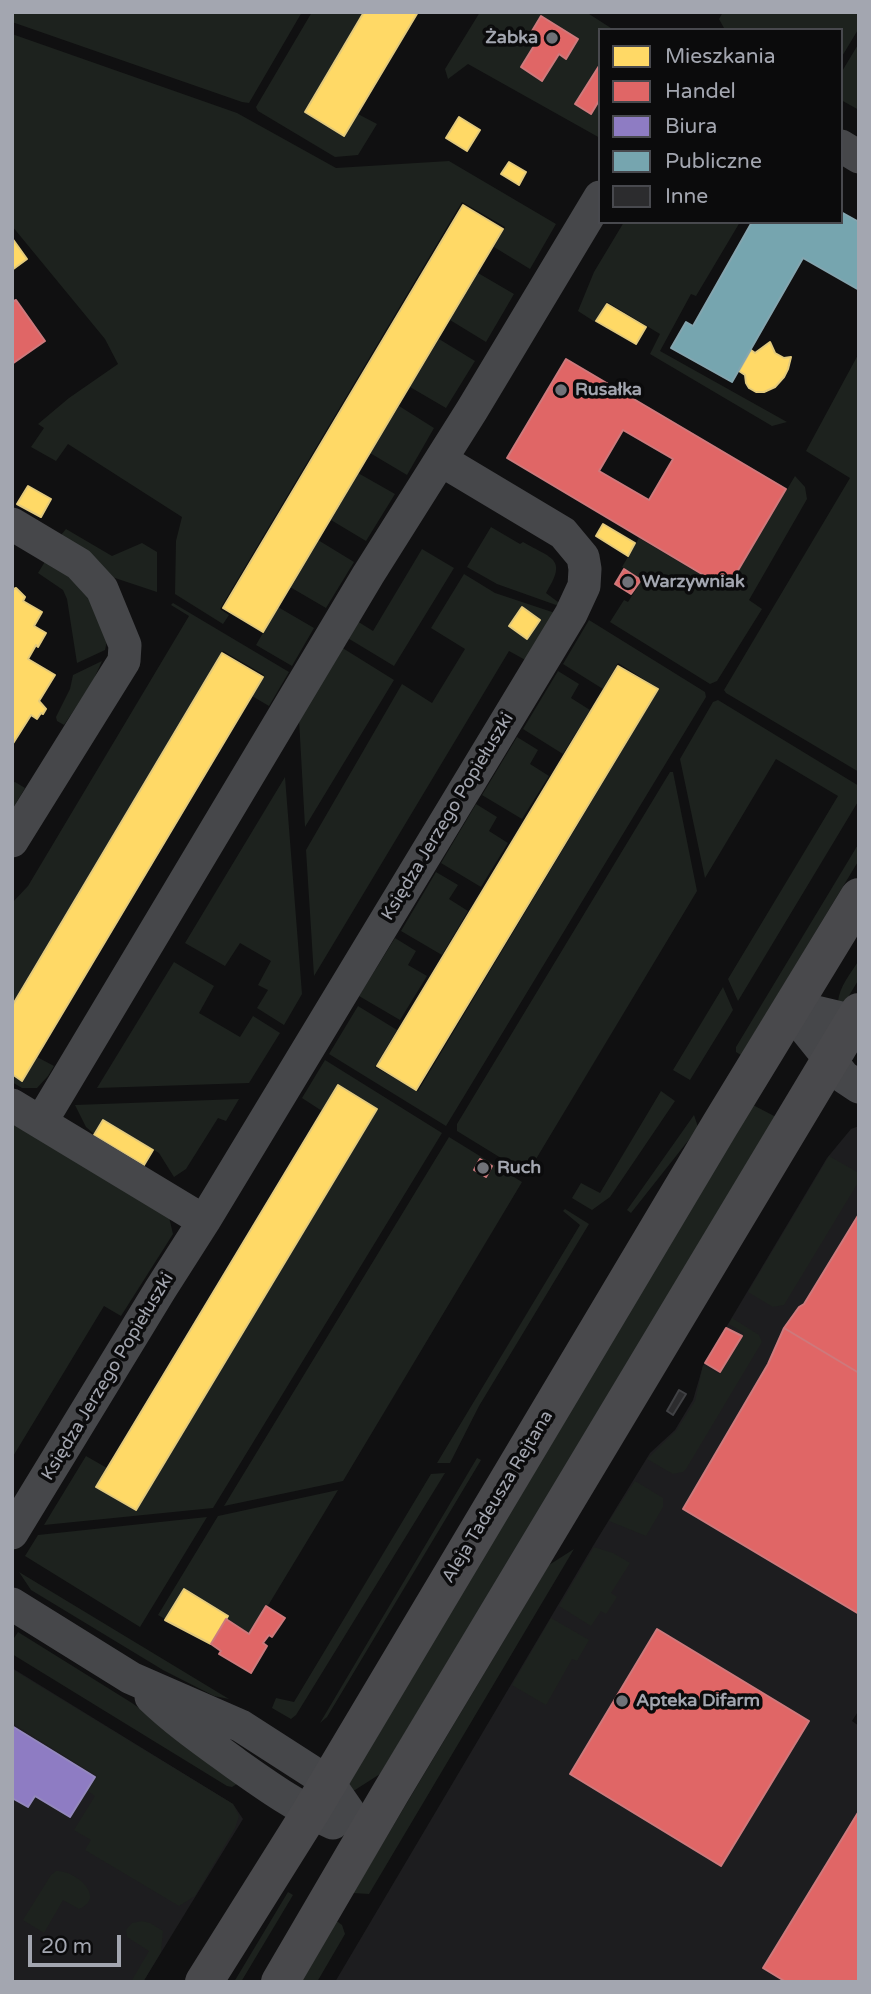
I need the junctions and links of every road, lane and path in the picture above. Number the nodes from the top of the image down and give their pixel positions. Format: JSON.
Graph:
{"nodes":[{"id":1,"x":843,"y":147,"type":"edge"},
{"id":2,"x":859,"y":157,"type":"edge"},
{"id":3,"x":598,"y":200,"type":"edge"},
{"id":4,"x":440,"y":460,"type":"junction"},
{"id":5,"x":12,"y":524,"type":"edge"},
{"id":6,"x":12,"y":841,"type":"edge"},
{"id":7,"x":859,"y":897,"type":"edge"},
{"id":8,"x":790,"y":1010,"type":"junction"},
{"id":9,"x":857,"y":1019,"type":"edge"},
{"id":10,"x":830,"y":1060,"type":"junction"},
{"id":11,"x":859,"y":1087,"type":"edge"},
{"id":12,"x":12,"y":1105,"type":"edge"},
{"id":13,"x":41,"y":1122,"type":"junction"},
{"id":14,"x":204,"y":1221,"type":"junction"},
{"id":15,"x":12,"y":1533,"type":"edge"},
{"id":16,"x":12,"y":1604,"type":"edge"},
{"id":17,"x":319,"y":1797,"type":"junction"},
{"id":18,"x":366,"y":1837,"type":"junction"},
{"id":19,"x":204,"y":1982,"type":"edge"},
{"id":20,"x":281,"y":1982,"type":"edge"}],
"edges":[{"from":1,"to":2,"type":"street"},
{"from":3,"to":4,"type":"street"},
{"from":4,"to":13,"type":"street"},
{"from":4,"to":14,"type":"street","name":"Księdza Jerzego Popiełuszki"},
{"from":5,"to":6,"type":"street"},
{"from":7,"to":8,"type":"main road","name":"Aleja Tadeusza Rejtana"},
{"from":8,"to":9,"type":"street"},
{"from":8,"to":10,"type":"street"},
{"from":8,"to":17,"type":"main road","name":"Aleja Tadeusza Rejtana"},
{"from":9,"to":10,"type":"main road"},
{"from":10,"to":11,"type":"street"},
{"from":10,"to":18,"type":"main road"},
{"from":12,"to":13,"type":"street"},
{"from":13,"to":14,"type":"street"},
{"from":14,"to":15,"type":"street","name":"Księdza Jerzego Popiełuszki"},
{"from":16,"to":17,"type":"street"},
{"from":17,"to":18,"type":"street"},
{"from":17,"to":19,"type":"main road","name":"Aleja Tadeusza Rejtana"},
{"from":18,"to":20,"type":"main road"}]}
